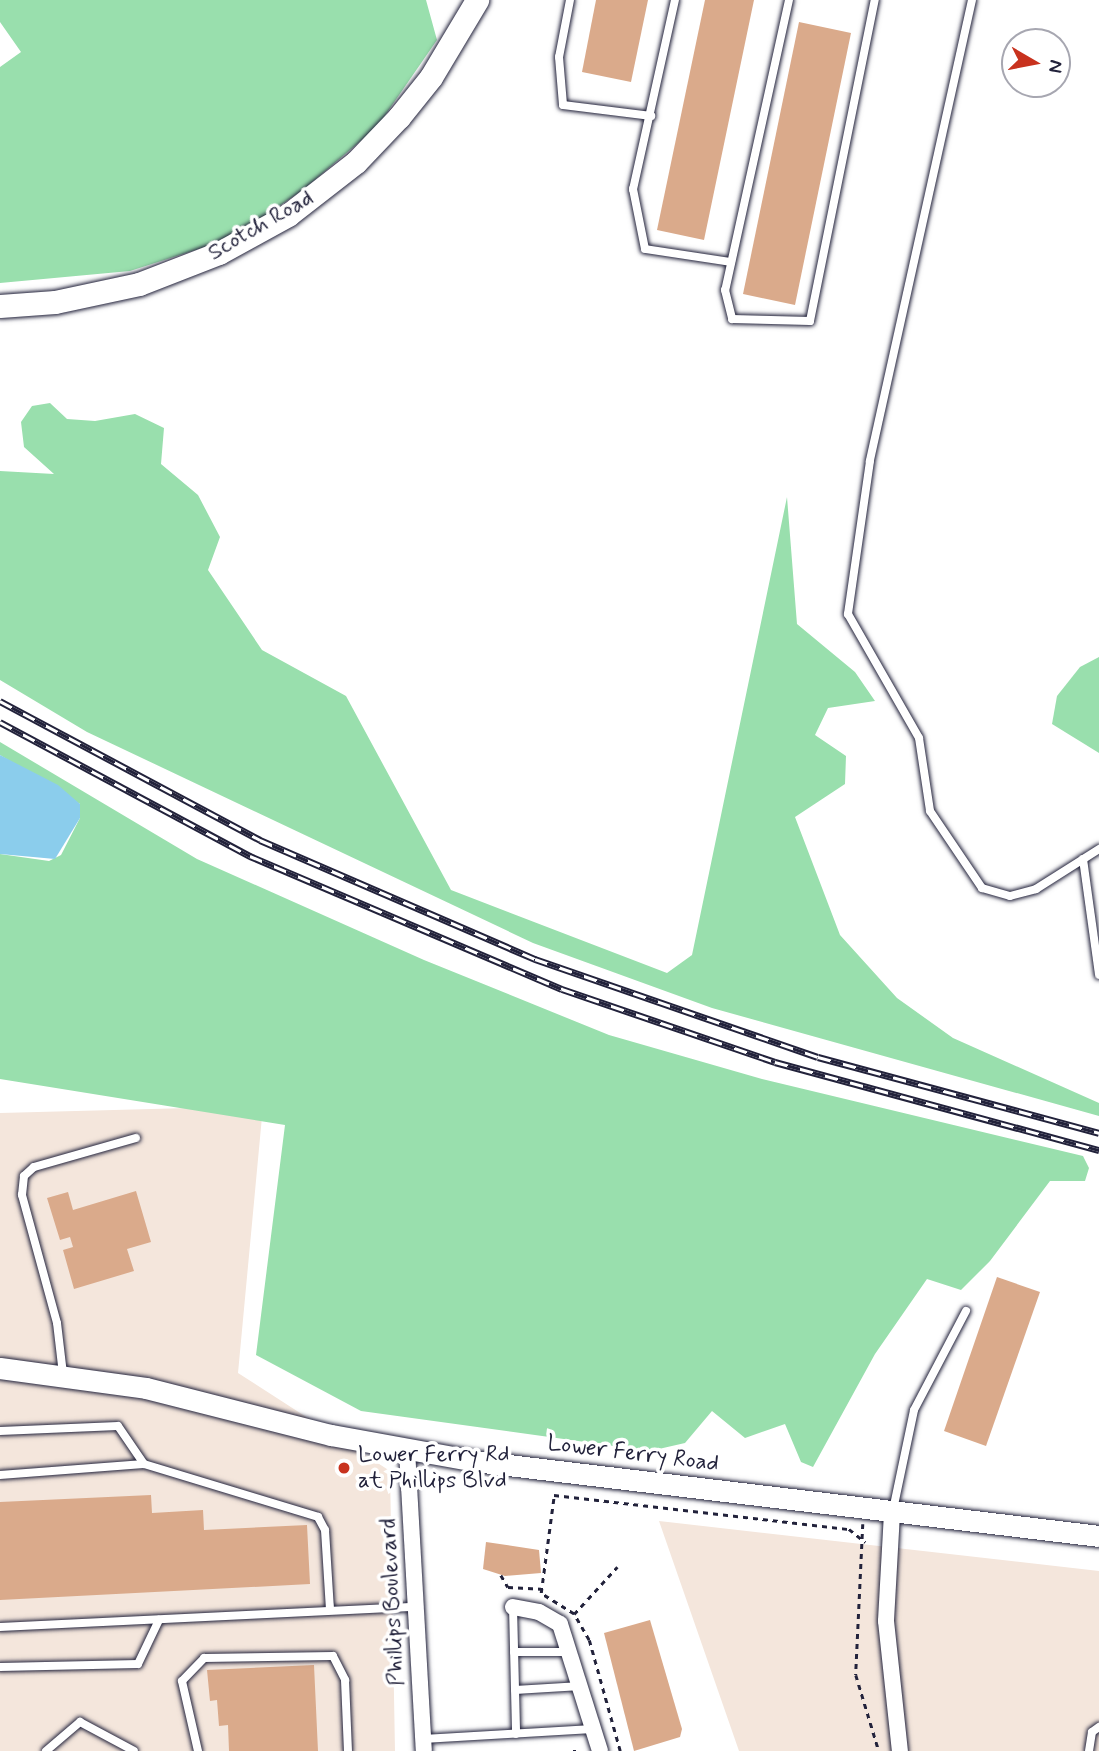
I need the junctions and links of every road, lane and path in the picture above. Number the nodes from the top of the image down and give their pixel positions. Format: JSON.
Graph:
{"nodes":[{"id":1,"x":477,"y":0,"type":"edge"},
{"id":2,"x":570,"y":0,"type":"edge"},
{"id":3,"x":675,"y":0,"type":"edge"},
{"id":4,"x":789,"y":0,"type":"edge"},
{"id":5,"x":875,"y":0,"type":"edge"},
{"id":6,"x":972,"y":0,"type":"edge"},
{"id":7,"x":650,"y":116,"type":"junction"},
{"id":8,"x":731,"y":262,"type":"junction"},
{"id":9,"x":0,"y":306,"type":"edge"},
{"id":10,"x":1099,"y":849,"type":"edge"},
{"id":11,"x":1083,"y":859,"type":"junction"},
{"id":12,"x":1099,"y":975,"type":"edge"},
{"id":13,"x":136,"y":1138,"type":"dead end"},
{"id":14,"x":966,"y":1311,"type":"dead end"},
{"id":15,"x":0,"y":1368,"type":"edge"},
{"id":16,"x":63,"y":1374,"type":"junction"},
{"id":17,"x":0,"y":1431,"type":"edge"},
{"id":18,"x":407,"y":1450,"type":"junction"},
{"id":19,"x":144,"y":1464,"type":"junction"},
{"id":20,"x":0,"y":1475,"type":"edge"},
{"id":21,"x":862,"y":1509,"type":"junction"},
{"id":22,"x":892,"y":1513,"type":"junction"},
{"id":23,"x":1099,"y":1536,"type":"edge"},
{"id":24,"x":865,"y":1542,"type":"junction"},
{"id":25,"x":617,"y":1567,"type":"dead end"},
{"id":26,"x":501,"y":1575,"type":"dead end"},
{"id":27,"x":541,"y":1589,"type":"junction"},
{"id":28,"x":416,"y":1607,"type":"junction"},
{"id":29,"x":513,"y":1607,"type":"joint"},
{"id":30,"x":330,"y":1609,"type":"junction"},
{"id":31,"x":574,"y":1614,"type":"junction"},
{"id":32,"x":159,"y":1620,"type":"junction"},
{"id":33,"x":0,"y":1628,"type":"edge"},
{"id":34,"x":514,"y":1652,"type":"junction"},
{"id":35,"x":572,"y":1652,"type":"junction"},
{"id":36,"x":0,"y":1667,"type":"edge"},
{"id":37,"x":581,"y":1686,"type":"junction"},
{"id":38,"x":515,"y":1690,"type":"junction"},
{"id":39,"x":1099,"y":1727,"type":"edge"},
{"id":40,"x":593,"y":1729,"type":"junction"},
{"id":41,"x":516,"y":1734,"type":"junction"},
{"id":42,"x":64,"y":1736,"type":"junction"},
{"id":43,"x":424,"y":1745,"type":"edge"},
{"id":44,"x":46,"y":1751,"type":"edge"},
{"id":45,"x":55,"y":1751,"type":"edge"},
{"id":46,"x":134,"y":1751,"type":"edge"},
{"id":47,"x":198,"y":1751,"type":"edge"},
{"id":48,"x":348,"y":1751,"type":"edge"},
{"id":49,"x":600,"y":1751,"type":"edge"},
{"id":50,"x":621,"y":1751,"type":"edge"},
{"id":51,"x":879,"y":1751,"type":"edge"},
{"id":52,"x":900,"y":1751,"type":"edge"},
{"id":53,"x":1089,"y":1751,"type":"edge"}],
"edges":[{"from":1,"to":9,"type":"main road","name":"Scotch Road"},
{"from":2,"to":7,"type":"lane"},
{"from":3,"to":7,"type":"lane"},
{"from":4,"to":8,"type":"lane"},
{"from":5,"to":8,"type":"lane"},
{"from":6,"to":11,"type":"lane"},
{"from":7,"to":8,"type":"lane"},
{"from":10,"to":11,"type":"lane"},
{"from":11,"to":12,"type":"lane"},
{"from":13,"to":16,"type":"lane"},
{"from":14,"to":22,"type":"lane"},
{"from":15,"to":16,"type":"street","name":"Lower Ferry Road"},
{"from":16,"to":18,"type":"street","name":"Lower Ferry Road"},
{"from":17,"to":19,"type":"lane"},
{"from":18,"to":21,"type":"street","name":"Lower Ferry Road"},
{"from":18,"to":28,"type":"street","name":"Phillips Boulevard"},
{"from":19,"to":20,"type":"lane"},
{"from":19,"to":30,"type":"lane"},
{"from":21,"to":22,"type":"street","name":"Lower Ferry Road"},
{"from":21,"to":24,"type":"path"},
{"from":22,"to":23,"type":"street","name":"Lower Ferry Road"},
{"from":22,"to":52,"type":"street"},
{"from":24,"to":27,"type":"path"},
{"from":24,"to":51,"type":"path"},
{"from":25,"to":31,"type":"path"},
{"from":26,"to":27,"type":"path"},
{"from":27,"to":31,"type":"path"},
{"from":28,"to":30,"type":"lane"},
{"from":28,"to":43,"type":"street","name":"Phillips Boulevard"},
{"from":29,"to":34,"type":"lane"},
{"from":29,"to":35,"type":"street"},
{"from":30,"to":32,"type":"lane"},
{"from":31,"to":50,"type":"path"},
{"from":32,"to":33,"type":"lane"},
{"from":32,"to":36,"type":"lane"},
{"from":34,"to":35,"type":"lane"},
{"from":34,"to":38,"type":"lane"},
{"from":35,"to":37,"type":"street"},
{"from":37,"to":38,"type":"lane"},
{"from":37,"to":40,"type":"street"},
{"from":38,"to":41,"type":"lane"},
{"from":39,"to":53,"type":"lane"},
{"from":40,"to":41,"type":"lane"},
{"from":40,"to":49,"type":"street"},
{"from":41,"to":43,"type":"lane"},
{"from":42,"to":44,"type":"lane"},
{"from":42,"to":45,"type":"lane"},
{"from":42,"to":46,"type":"lane"},
{"from":47,"to":48,"type":"lane"}]}
